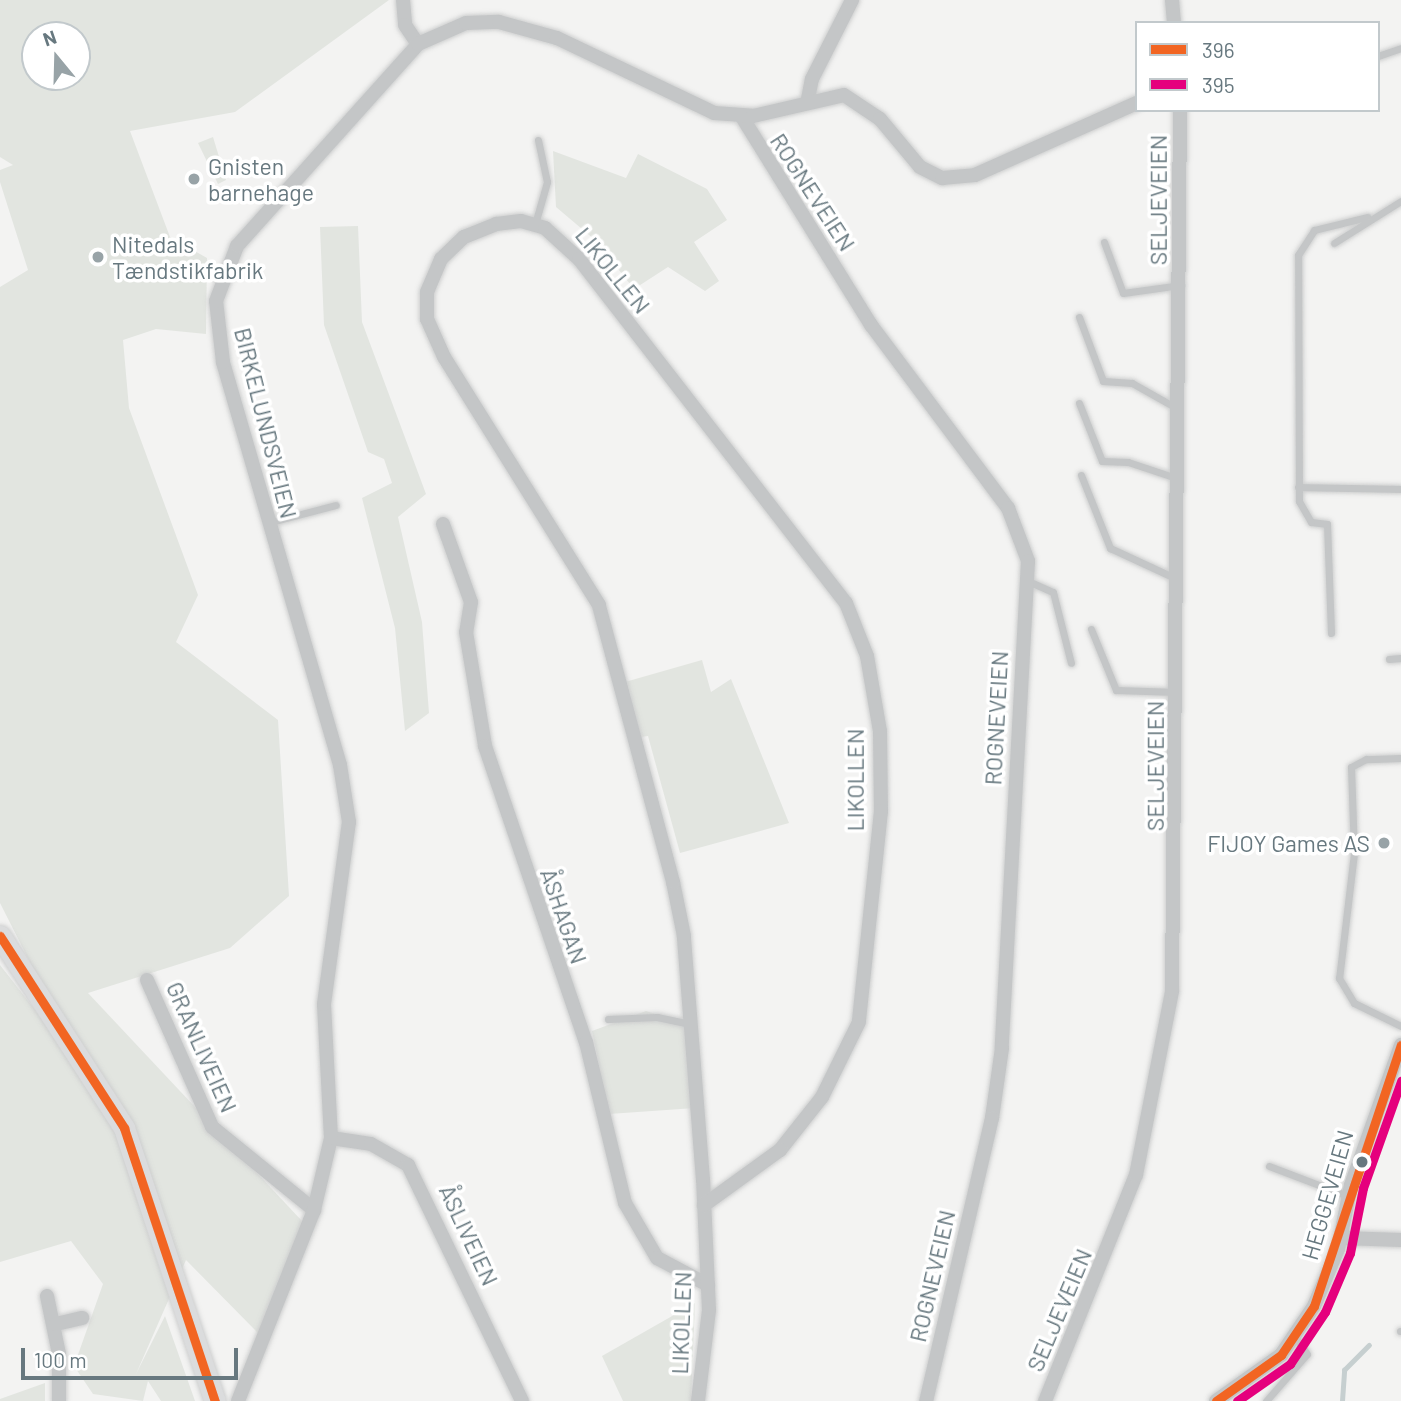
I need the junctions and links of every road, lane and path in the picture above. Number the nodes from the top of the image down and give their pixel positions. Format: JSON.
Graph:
{"nodes":[{"id":1,"x":403,"y":0,"type":"edge"},
{"id":2,"x":852,"y":0,"type":"edge"},
{"id":3,"x":1172,"y":0,"type":"edge"},
{"id":4,"x":1174,"y":21,"type":"edge"},
{"id":5,"x":418,"y":44,"type":"junction"},
{"id":6,"x":1401,"y":48,"type":"edge"},
{"id":7,"x":1380,"y":55,"type":"edge"},
{"id":8,"x":808,"y":99,"type":"junction"},
{"id":9,"x":1135,"y":104,"type":"edge"},
{"id":10,"x":1180,"y":112,"type":"edge"},
{"id":11,"x":742,"y":117,"type":"junction"},
{"id":12,"x":538,"y":140,"type":"dead end"},
{"id":13,"x":1401,"y":201,"type":"edge"},
{"id":14,"x":1367,"y":218,"type":"junction"},
{"id":15,"x":535,"y":224,"type":"junction"},
{"id":16,"x":1104,"y":242,"type":"dead end"},
{"id":17,"x":1334,"y":243,"type":"dead end"},
{"id":18,"x":1181,"y":285,"type":"junction"},
{"id":19,"x":1079,"y":317,"type":"dead end"},
{"id":20,"x":1079,"y":403,"type":"dead end"},
{"id":21,"x":1180,"y":410,"type":"junction"},
{"id":22,"x":1081,"y":475,"type":"dead end"},
{"id":23,"x":1180,"y":480,"type":"junction"},
{"id":24,"x":1298,"y":487,"type":"junction"},
{"id":25,"x":1401,"y":489,"type":"edge"},
{"id":26,"x":336,"y":505,"type":"dead end"},
{"id":27,"x":267,"y":523,"type":"junction"},
{"id":28,"x":443,"y":524,"type":"dead end"},
{"id":29,"x":1180,"y":578,"type":"junction"},
{"id":30,"x":1028,"y":581,"type":"junction"},
{"id":31,"x":1091,"y":629,"type":"dead end"},
{"id":32,"x":1331,"y":633,"type":"dead end"},
{"id":33,"x":1401,"y":658,"type":"edge"},
{"id":34,"x":1389,"y":659,"type":"dead end"},
{"id":35,"x":1071,"y":663,"type":"dead end"},
{"id":36,"x":1178,"y":692,"type":"junction"},
{"id":37,"x":1401,"y":758,"type":"edge"},
{"id":38,"x":0,"y":936,"type":"edge"},
{"id":39,"x":147,"y":980,"type":"dead end"},
{"id":40,"x":608,"y":1019,"type":"dead end"},
{"id":41,"x":692,"y":1025,"type":"junction"},
{"id":42,"x":1401,"y":1027,"type":"edge"},
{"id":43,"x":1401,"y":1045,"type":"edge"},
{"id":44,"x":331,"y":1138,"type":"junction"},
{"id":45,"x":1269,"y":1166,"type":"dead end"},
{"id":46,"x":1348,"y":1196,"type":"junction"},
{"id":47,"x":704,"y":1205,"type":"junction"},
{"id":48,"x":314,"y":1210,"type":"junction"},
{"id":49,"x":1342,"y":1238,"type":"junction"},
{"id":50,"x":1401,"y":1240,"type":"edge"},
{"id":51,"x":708,"y":1286,"type":"junction"},
{"id":52,"x":47,"y":1296,"type":"dead end"},
{"id":53,"x":82,"y":1318,"type":"dead end"},
{"id":54,"x":56,"y":1324,"type":"junction"},
{"id":55,"x":1296,"y":1337,"type":"junction"},
{"id":56,"x":1219,"y":1400,"type":"edge"},
{"id":57,"x":59,"y":1401,"type":"edge"},
{"id":58,"x":215,"y":1401,"type":"edge"},
{"id":59,"x":238,"y":1401,"type":"edge"},
{"id":60,"x":522,"y":1401,"type":"edge"},
{"id":61,"x":698,"y":1401,"type":"edge"},
{"id":62,"x":926,"y":1401,"type":"edge"},
{"id":63,"x":1045,"y":1401,"type":"edge"},
{"id":64,"x":1266,"y":1401,"type":"edge"}],
"edges":[{"from":1,"to":5,"type":"street"},
{"from":2,"to":8,"type":"street"},
{"from":3,"to":4,"type":"street"},
{"from":5,"to":11,"type":"street","name":"BIRKELUNDSVEIEN"},
{"from":5,"to":27,"type":"street","name":"BIRKELUNDSVEIEN"},
{"from":6,"to":7,"type":"lane"},
{"from":8,"to":9,"type":"street","name":"BIRKELUNDSVEIEN"},
{"from":8,"to":11,"type":"street","name":"BIRKELUNDSVEIEN"},
{"from":10,"to":18,"type":"street","name":"SELJEVEIEN"},
{"from":11,"to":30,"type":"street","name":"ROGNEVEIEN"},
{"from":12,"to":15,"type":"lane"},
{"from":13,"to":14,"type":"lane"},
{"from":14,"to":17,"type":"lane"},
{"from":14,"to":24,"type":"lane"},
{"from":15,"to":41,"type":"street","name":"LIKOLLEN"},
{"from":15,"to":47,"type":"street","name":"LIKOLLEN"},
{"from":16,"to":18,"type":"lane"},
{"from":18,"to":21,"type":"street","name":"SELJEVEIEN"},
{"from":19,"to":21,"type":"lane"},
{"from":20,"to":23,"type":"lane"},
{"from":21,"to":23,"type":"street","name":"SELJEVEIEN"},
{"from":22,"to":29,"type":"lane"},
{"from":23,"to":29,"type":"street","name":"SELJEVEIEN"},
{"from":24,"to":25,"type":"lane"},
{"from":24,"to":32,"type":"lane"},
{"from":26,"to":27,"type":"lane"},
{"from":27,"to":44,"type":"street","name":"BIRKELUNDSVEIEN"},
{"from":28,"to":51,"type":"street","name":"ÅSHAGAN"},
{"from":29,"to":36,"type":"street","name":"SELJEVEIEN"},
{"from":30,"to":35,"type":"lane"},
{"from":30,"to":62,"type":"street","name":"ROGNEVEIEN"},
{"from":31,"to":36,"type":"lane"},
{"from":33,"to":34,"type":"lane"},
{"from":36,"to":63,"type":"street","name":"SELJEVEIEN"},
{"from":37,"to":42,"type":"lane"},
{"from":38,"to":58,"type":"main road"},
{"from":39,"to":48,"type":"street","name":"GRANLIVEIEN"},
{"from":40,"to":41,"type":"lane"},
{"from":41,"to":47,"type":"street","name":"LIKOLLEN"},
{"from":43,"to":46,"type":"street","name":"HEGGEVEIEN"},
{"from":44,"to":48,"type":"street","name":"BIRKELUNDSVEIEN"},
{"from":44,"to":60,"type":"street","name":"ÅSLIVEIEN"},
{"from":45,"to":46,"type":"lane"},
{"from":46,"to":49,"type":"street","name":"HEGGEVEIEN"},
{"from":47,"to":51,"type":"street","name":"LIKOLLEN"},
{"from":48,"to":59,"type":"street","name":"BIRKELUNDSVEIEN"},
{"from":49,"to":50,"type":"street"},
{"from":49,"to":55,"type":"street","name":"HEGGEVEIEN"},
{"from":51,"to":61,"type":"street","name":"LIKOLLEN"},
{"from":52,"to":54,"type":"street"},
{"from":53,"to":54,"type":"street"},
{"from":54,"to":57,"type":"street"},
{"from":55,"to":56,"type":"street","name":"HEGGEVEIEN"},
{"from":55,"to":64,"type":"lane"}]}
